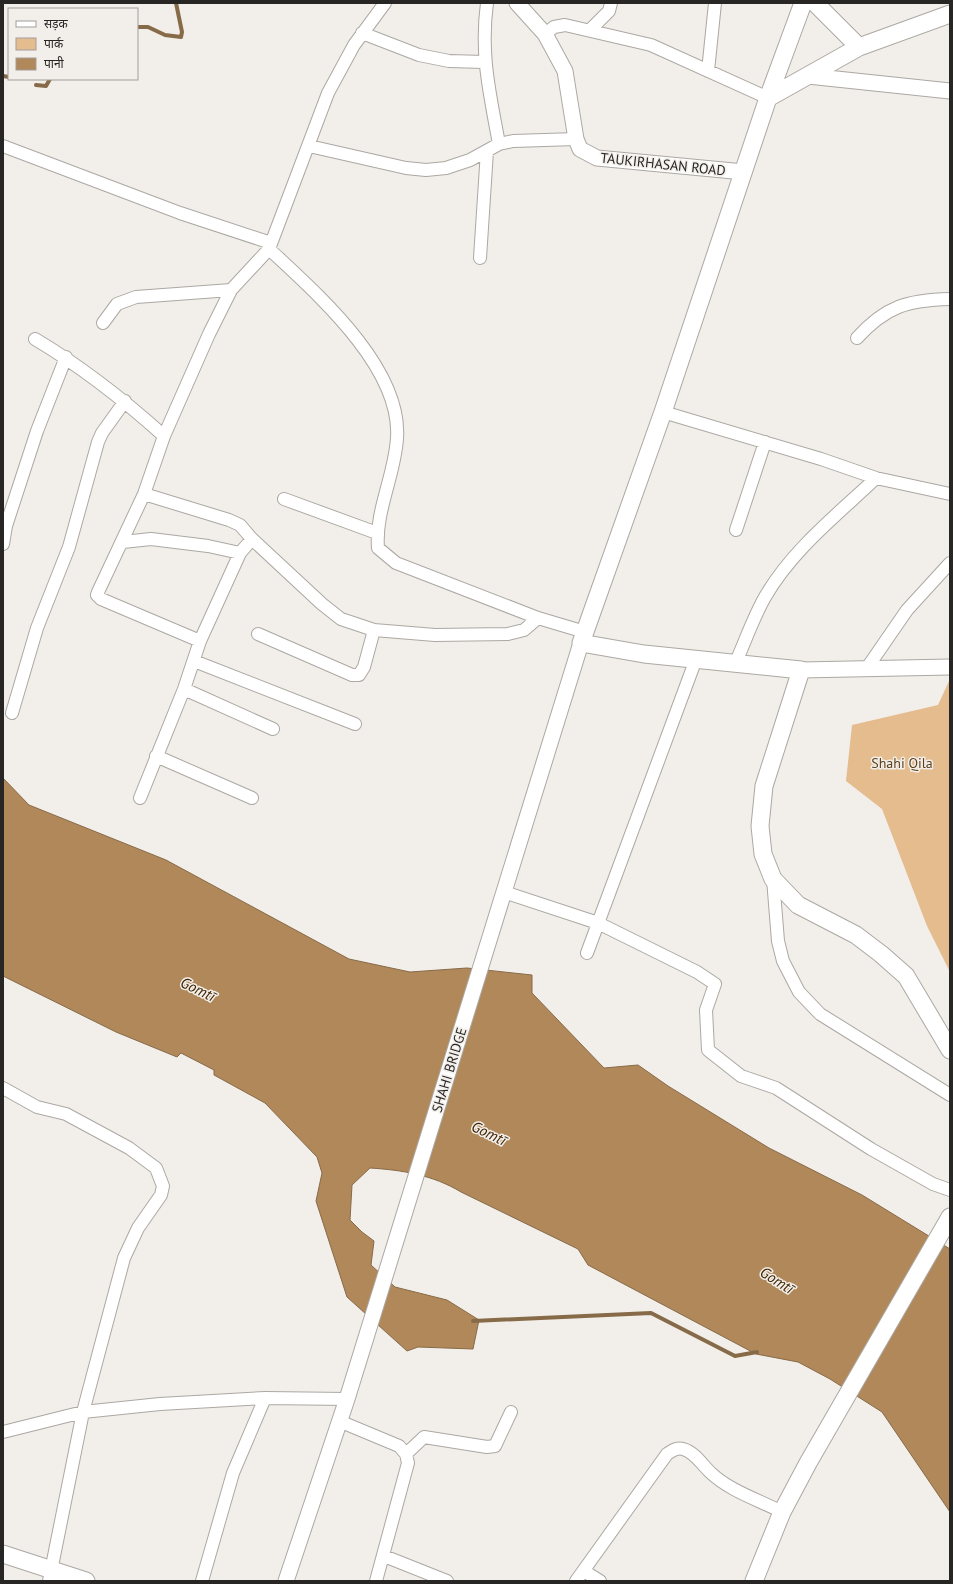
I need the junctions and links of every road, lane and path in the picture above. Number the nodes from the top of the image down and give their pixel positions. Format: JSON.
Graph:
{"nodes":[{"id":1,"x":385,"y":3,"type":"edge"},
{"id":2,"x":487,"y":3,"type":"edge"},
{"id":3,"x":517,"y":3,"type":"edge"},
{"id":4,"x":611,"y":3,"type":"edge"},
{"id":5,"x":715,"y":3,"type":"edge"},
{"id":6,"x":803,"y":3,"type":"edge"},
{"id":7,"x":815,"y":3,"type":"edge"},
{"id":8,"x":950,"y":14,"type":"edge"},
{"id":9,"x":590,"y":30,"type":"junction"},
{"id":10,"x":362,"y":33,"type":"junction"},
{"id":11,"x":545,"y":34,"type":"junction"},
{"id":12,"x":859,"y":47,"type":"junction"},
{"id":13,"x":484,"y":62,"type":"junction"},
{"id":14,"x":708,"y":71,"type":"junction"},
{"id":15,"x":808,"y":76,"type":"junction"},
{"id":16,"x":950,"y":92,"type":"edge"},
{"id":17,"x":768,"y":98,"type":"junction"},
{"id":18,"x":576,"y":139,"type":"junction"},
{"id":19,"x":499,"y":144,"type":"junction"},
{"id":20,"x":3,"y":146,"type":"edge"},
{"id":21,"x":309,"y":146,"type":"junction"},
{"id":22,"x":487,"y":151,"type":"junction"},
{"id":23,"x":744,"y":172,"type":"junction"},
{"id":24,"x":270,"y":246,"type":"junction"},
{"id":25,"x":480,"y":258,"type":"dead end"},
{"id":26,"x":231,"y":290,"type":"junction"},
{"id":27,"x":950,"y":299,"type":"edge"},
{"id":28,"x":103,"y":322,"type":"dead end"},
{"id":29,"x":857,"y":338,"type":"dead end"},
{"id":30,"x":35,"y":339,"type":"dead end"},
{"id":31,"x":66,"y":358,"type":"junction"},
{"id":32,"x":125,"y":401,"type":"junction"},
{"id":33,"x":663,"y":412,"type":"junction"},
{"id":34,"x":164,"y":436,"type":"junction"},
{"id":35,"x":765,"y":442,"type":"junction"},
{"id":36,"x":876,"y":478,"type":"junction"},
{"id":37,"x":144,"y":494,"type":"junction"},
{"id":38,"x":950,"y":494,"type":"edge"},
{"id":39,"x":284,"y":499,"type":"dead end"},
{"id":40,"x":736,"y":530,"type":"dead end"},
{"id":41,"x":377,"y":533,"type":"junction"},
{"id":42,"x":252,"y":539,"type":"junction"},
{"id":43,"x":122,"y":542,"type":"junction"},
{"id":44,"x":3,"y":544,"type":"edge"},
{"id":45,"x":240,"y":553,"type":"junction"},
{"id":46,"x":950,"y":563,"type":"edge"},
{"id":47,"x":538,"y":618,"type":"junction"},
{"id":48,"x":374,"y":630,"type":"junction"},
{"id":49,"x":258,"y":634,"type":"dead end"},
{"id":50,"x":583,"y":638,"type":"junction"},
{"id":51,"x":200,"y":641,"type":"junction"},
{"id":52,"x":696,"y":660,"type":"junction"},
{"id":53,"x":194,"y":661,"type":"junction"},
{"id":54,"x":735,"y":664,"type":"junction"},
{"id":55,"x":950,"y":667,"type":"edge"},
{"id":56,"x":867,"y":668,"type":"junction"},
{"id":57,"x":801,"y":670,"type":"junction"},
{"id":58,"x":184,"y":689,"type":"junction"},
{"id":59,"x":12,"y":713,"type":"dead end"},
{"id":60,"x":355,"y":724,"type":"dead end"},
{"id":61,"x":273,"y":728,"type":"dead end"},
{"id":62,"x":156,"y":756,"type":"junction"},
{"id":63,"x":140,"y":798,"type":"dead end"},
{"id":64,"x":252,"y":798,"type":"dead end"},
{"id":65,"x":774,"y":879,"type":"junction"},
{"id":66,"x":504,"y":892,"type":"junction"},
{"id":67,"x":598,"y":923,"type":"junction"},
{"id":68,"x":587,"y":953,"type":"dead end"},
{"id":69,"x":950,"y":1050,"type":"edge"},
{"id":70,"x":3,"y":1088,"type":"edge"},
{"id":71,"x":950,"y":1095,"type":"edge"},
{"id":72,"x":950,"y":1190,"type":"edge"},
{"id":73,"x":949,"y":1218,"type":"edge"},
{"id":74,"x":265,"y":1398,"type":"junction"},
{"id":75,"x":347,"y":1399,"type":"junction"},
{"id":76,"x":83,"y":1412,"type":"junction"},
{"id":77,"x":511,"y":1412,"type":"dead end"},
{"id":78,"x":339,"y":1421,"type":"junction"},
{"id":79,"x":3,"y":1432,"type":"edge"},
{"id":80,"x":406,"y":1454,"type":"junction"},
{"id":81,"x":782,"y":1512,"type":"junction"},
{"id":82,"x":3,"y":1554,"type":"edge"},
{"id":83,"x":384,"y":1556,"type":"junction"},
{"id":84,"x":584,"y":1571,"type":"junction"},
{"id":85,"x":50,"y":1575,"type":"edge"},
{"id":86,"x":86,"y":1581,"type":"edge"},
{"id":87,"x":202,"y":1581,"type":"edge"},
{"id":88,"x":286,"y":1581,"type":"edge"},
{"id":89,"x":376,"y":1581,"type":"edge"},
{"id":90,"x":448,"y":1581,"type":"edge"},
{"id":91,"x":576,"y":1581,"type":"edge"},
{"id":92,"x":600,"y":1581,"type":"edge"},
{"id":93,"x":754,"y":1581,"type":"edge"}],
"edges":[{"from":1,"to":10,"type":"street"},
{"from":2,"to":13,"type":"street"},
{"from":3,"to":11,"type":"street"},
{"from":4,"to":9,"type":"street"},
{"from":5,"to":14,"type":"street"},
{"from":6,"to":17,"type":"main road"},
{"from":7,"to":12,"type":"main road"},
{"from":8,"to":12,"type":"main road"},
{"from":9,"to":11,"type":"street"},
{"from":9,"to":14,"type":"street"},
{"from":10,"to":13,"type":"street"},
{"from":10,"to":21,"type":"street"},
{"from":11,"to":18,"type":"street"},
{"from":12,"to":15,"type":"main road"},
{"from":13,"to":19,"type":"street"},
{"from":14,"to":17,"type":"street"},
{"from":15,"to":16,"type":"street"},
{"from":15,"to":17,"type":"main road"},
{"from":17,"to":23,"type":"main road"},
{"from":18,"to":19,"type":"street"},
{"from":18,"to":23,"type":"street","name":"TAUKIRHASAN ROAD"},
{"from":19,"to":22,"type":"street"},
{"from":20,"to":24,"type":"street"},
{"from":21,"to":22,"type":"street"},
{"from":21,"to":24,"type":"street"},
{"from":22,"to":25,"type":"street"},
{"from":23,"to":33,"type":"main road"},
{"from":24,"to":26,"type":"street"},
{"from":24,"to":41,"type":"street"},
{"from":26,"to":28,"type":"street"},
{"from":26,"to":34,"type":"street"},
{"from":27,"to":29,"type":"street"},
{"from":30,"to":31,"type":"street"},
{"from":31,"to":32,"type":"street"},
{"from":31,"to":44,"type":"street"},
{"from":32,"to":34,"type":"street"},
{"from":32,"to":59,"type":"street"},
{"from":33,"to":35,"type":"street"},
{"from":33,"to":50,"type":"main road"},
{"from":34,"to":37,"type":"street"},
{"from":35,"to":36,"type":"street"},
{"from":35,"to":40,"type":"street"},
{"from":36,"to":38,"type":"street"},
{"from":36,"to":54,"type":"street"},
{"from":37,"to":42,"type":"street"},
{"from":37,"to":43,"type":"street"},
{"from":39,"to":41,"type":"street"},
{"from":41,"to":47,"type":"street"},
{"from":42,"to":45,"type":"street"},
{"from":42,"to":48,"type":"street"},
{"from":43,"to":45,"type":"street"},
{"from":43,"to":51,"type":"street"},
{"from":45,"to":51,"type":"street"},
{"from":46,"to":56,"type":"street"},
{"from":47,"to":48,"type":"street"},
{"from":47,"to":50,"type":"street"},
{"from":48,"to":49,"type":"street"},
{"from":50,"to":52,"type":"main road"},
{"from":50,"to":66,"type":"street","name":"SHAHI BRIDGE"},
{"from":51,"to":53,"type":"street"},
{"from":52,"to":54,"type":"main road"},
{"from":52,"to":67,"type":"street"},
{"from":53,"to":58,"type":"street"},
{"from":53,"to":60,"type":"street"},
{"from":54,"to":57,"type":"main road"},
{"from":55,"to":56,"type":"street"},
{"from":56,"to":57,"type":"street"},
{"from":57,"to":65,"type":"main road"},
{"from":58,"to":61,"type":"street"},
{"from":58,"to":62,"type":"street"},
{"from":62,"to":63,"type":"street"},
{"from":62,"to":64,"type":"street"},
{"from":65,"to":69,"type":"main road"},
{"from":65,"to":71,"type":"street"},
{"from":66,"to":67,"type":"street"},
{"from":66,"to":75,"type":"street","name":"SHAHI BRIDGE"},
{"from":67,"to":68,"type":"street"},
{"from":67,"to":72,"type":"street"},
{"from":70,"to":76,"type":"street"},
{"from":73,"to":81,"type":"main road"},
{"from":74,"to":75,"type":"street"},
{"from":74,"to":76,"type":"street"},
{"from":74,"to":87,"type":"street"},
{"from":75,"to":78,"type":"street","name":"SHAHI BRIDGE"},
{"from":76,"to":79,"type":"street"},
{"from":76,"to":85,"type":"street"},
{"from":77,"to":80,"type":"street"},
{"from":78,"to":80,"type":"street"},
{"from":78,"to":88,"type":"street","name":"SHAHI BRIDGE"},
{"from":80,"to":83,"type":"street"},
{"from":81,"to":84,"type":"street"},
{"from":81,"to":93,"type":"main road"},
{"from":82,"to":85,"type":"main road"},
{"from":83,"to":89,"type":"street"},
{"from":83,"to":90,"type":"street"},
{"from":84,"to":91,"type":"street"},
{"from":84,"to":92,"type":"street"},
{"from":85,"to":86,"type":"main road"}]}
